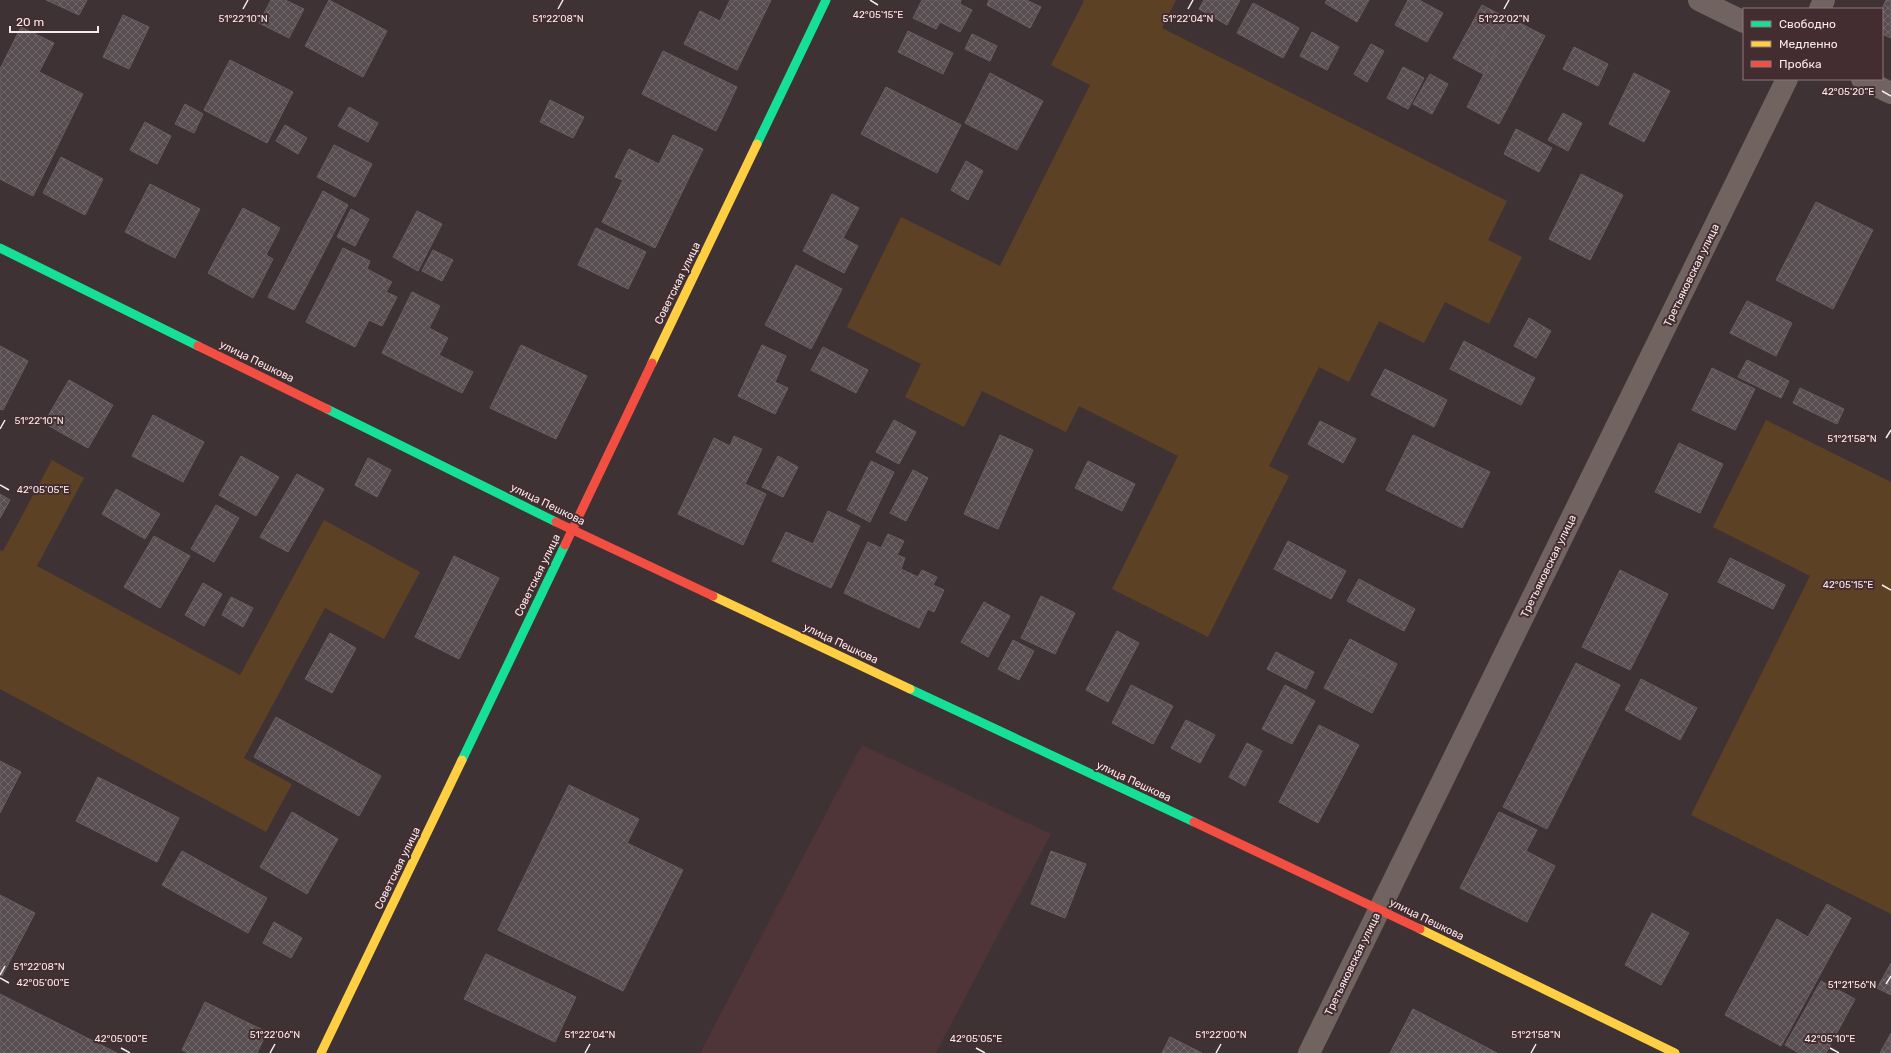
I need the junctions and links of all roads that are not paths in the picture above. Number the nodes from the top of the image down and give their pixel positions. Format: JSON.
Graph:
{"nodes":[{"id":1,"x":826,"y":0,"type":"edge"},
{"id":2,"x":1699,"y":0,"type":"edge"},
{"id":3,"x":1743,"y":22,"type":"edge"},
{"id":4,"x":1787,"y":80,"type":"edge"},
{"id":5,"x":1864,"y":80,"type":"edge"},
{"id":6,"x":1891,"y":93,"type":"edge"},
{"id":7,"x":0,"y":248,"type":"edge"},
{"id":8,"x":572,"y":530,"type":"junction"},
{"id":9,"x":1379,"y":909,"type":"junction"},
{"id":10,"x":321,"y":1053,"type":"edge"},
{"id":11,"x":1309,"y":1053,"type":"edge"},
{"id":12,"x":1675,"y":1053,"type":"edge"}],
"edges":[{"from":1,"to":8,"type":"street","name":"Советская улица"},
{"from":2,"to":3,"type":"street"},
{"from":4,"to":9,"type":"street","name":"Третьяковская улица"},
{"from":5,"to":6,"type":"street"},
{"from":7,"to":8,"type":"street","name":"улица Пешкова"},
{"from":8,"to":9,"type":"street","name":"улица Пешкова"},
{"from":8,"to":10,"type":"street","name":"Советская улица"},
{"from":9,"to":11,"type":"street","name":"Третьяковская улица"},
{"from":9,"to":12,"type":"street","name":"улица Пешкова"}]}
